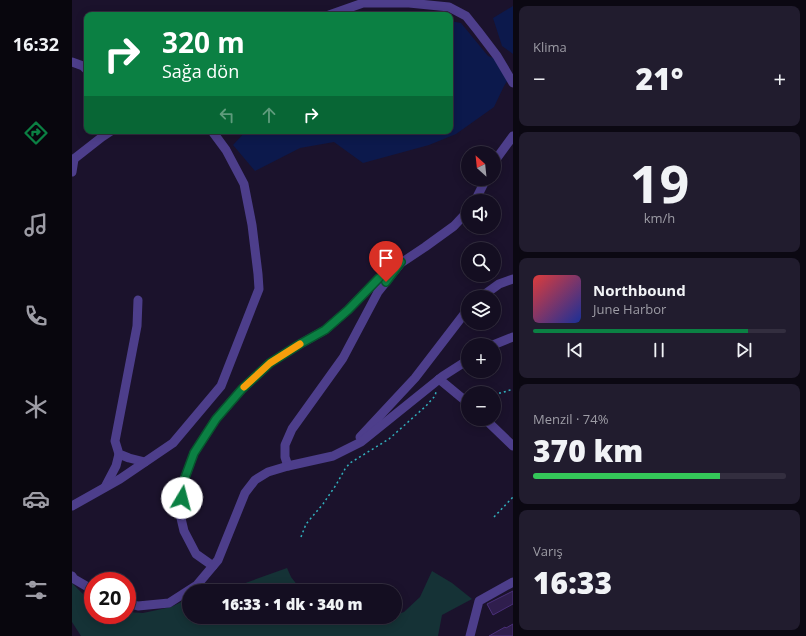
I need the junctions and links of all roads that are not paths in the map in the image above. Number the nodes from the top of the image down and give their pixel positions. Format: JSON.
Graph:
{"nodes":[{"id":1,"x":338,"y":12,"type":"edge"},
{"id":2,"x":72,"y":62,"type":"edge"},
{"id":3,"x":84,"y":67,"type":"edge"},
{"id":4,"x":513,"y":83,"type":"edge"},
{"id":5,"x":106,"y":134,"type":"edge"},
{"id":6,"x":214,"y":134,"type":"edge"},
{"id":7,"x":513,"y":136,"type":"edge"},
{"id":8,"x":501,"y":152,"type":"edge"},
{"id":9,"x":73,"y":159,"type":"edge"},
{"id":10,"x":72,"y":172,"type":"edge"},
{"id":11,"x":461,"y":218,"type":"edge"},
{"id":12,"x":401,"y":262,"type":"junction"},
{"id":13,"x":513,"y":279,"type":"edge"},
{"id":14,"x":491,"y":290,"type":"edge"},
{"id":15,"x":138,"y":300,"type":"dead end"},
{"id":16,"x":461,"y":318,"type":"edge"},
{"id":17,"x":513,"y":337,"type":"edge"},
{"id":18,"x":501,"y":342,"type":"edge"},
{"id":19,"x":461,"y":365,"type":"edge"},
{"id":20,"x":439,"y":379,"type":"junction"},
{"id":21,"x":461,"y":396,"type":"edge"},
{"id":22,"x":493,"y":426,"type":"edge"},
{"id":23,"x":513,"y":446,"type":"edge"},
{"id":24,"x":350,"y":448,"type":"junction"},
{"id":25,"x":119,"y":454,"type":"junction"},
{"id":26,"x":145,"y":462,"type":"junction"},
{"id":27,"x":288,"y":466,"type":"junction"},
{"id":28,"x":105,"y":487,"type":"junction"},
{"id":29,"x":72,"y":506,"type":"edge"},
{"id":30,"x":212,"y":566,"type":"junction"},
{"id":31,"x":72,"y":576,"type":"edge"},
{"id":32,"x":513,"y":582,"type":"edge"},
{"id":33,"x":84,"y":585,"type":"edge"},
{"id":34,"x":136,"y":605,"type":"edge"},
{"id":35,"x":470,"y":636,"type":"edge"}],
"edges":[{"from":1,"to":4,"type":"lane"},
{"from":2,"to":3,"type":"lane"},
{"from":5,"to":9,"type":"lane"},
{"from":6,"to":26,"type":"lane"},
{"from":7,"to":8,"type":"lane"},
{"from":9,"to":10,"type":"lane"},
{"from":11,"to":12,"type":"lane"},
{"from":12,"to":27,"type":"lane"},
{"from":12,"to":30,"type":"lane"},
{"from":13,"to":14,"type":"lane"},
{"from":15,"to":25,"type":"lane"},
{"from":16,"to":24,"type":"lane"},
{"from":17,"to":18,"type":"lane"},
{"from":19,"to":20,"type":"lane"},
{"from":20,"to":21,"type":"lane"},
{"from":20,"to":24,"type":"lane"},
{"from":22,"to":23,"type":"lane"},
{"from":24,"to":27,"type":"lane"},
{"from":25,"to":26,"type":"lane"},
{"from":25,"to":28,"type":"lane"},
{"from":26,"to":28,"type":"lane"},
{"from":27,"to":30,"type":"lane"},
{"from":28,"to":29,"type":"lane"},
{"from":30,"to":34,"type":"lane"},
{"from":31,"to":33,"type":"lane"},
{"from":32,"to":35,"type":"lane"}]}
